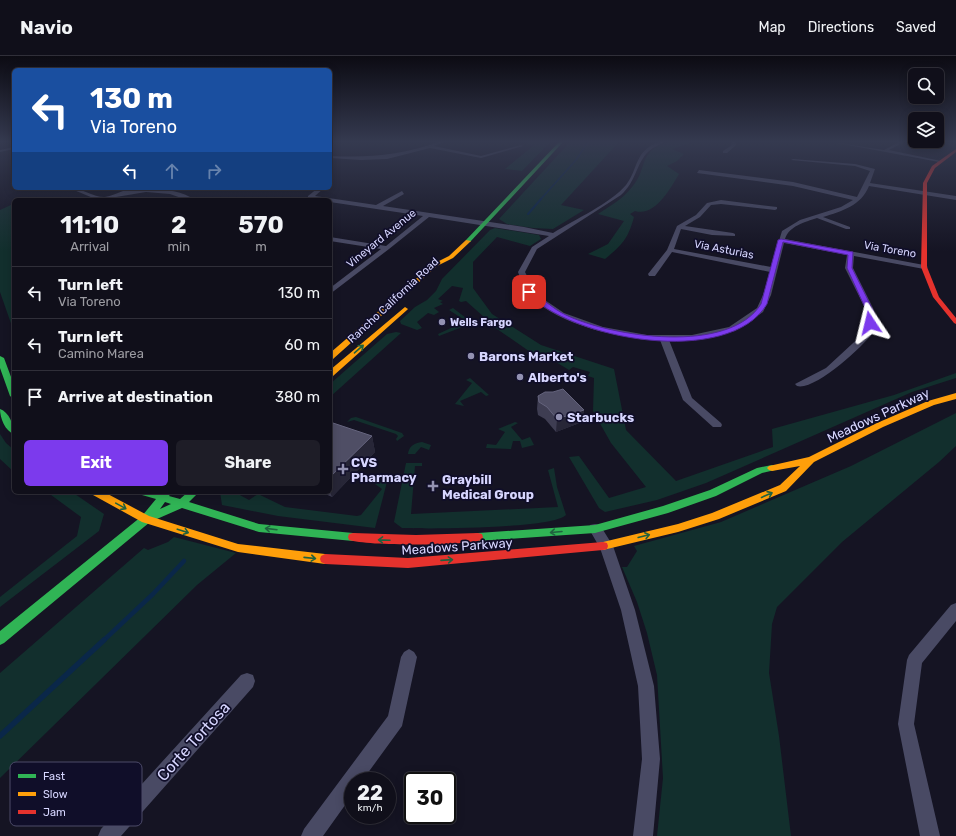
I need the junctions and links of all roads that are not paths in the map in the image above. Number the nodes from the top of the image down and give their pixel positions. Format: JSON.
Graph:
{"nodes":[{"id":1,"x":527,"y":178,"type":"edge"},
{"id":2,"x":631,"y":178,"type":"edge"},
{"id":3,"x":749,"y":178,"type":"edge"},
{"id":4,"x":869,"y":178,"type":"edge"},
{"id":5,"x":926,"y":178,"type":"edge"},
{"id":6,"x":866,"y":184,"type":"junction"},
{"id":7,"x":77,"y":190,"type":"edge"},
{"id":8,"x":318,"y":190,"type":"edge"},
{"id":9,"x":168,"y":191,"type":"joint"},
{"id":10,"x":402,"y":193,"type":"dead end"},
{"id":11,"x":925,"y":193,"type":"junction"},
{"id":12,"x":99,"y":198,"type":"edge"},
{"id":13,"x":107,"y":198,"type":"edge"},
{"id":14,"x":187,"y":198,"type":"edge"},
{"id":15,"x":317,"y":198,"type":"edge"},
{"id":16,"x":956,"y":198,"type":"edge"},
{"id":17,"x":858,"y":199,"type":"junction"},
{"id":18,"x":332,"y":200,"type":"edge"},
{"id":19,"x":377,"y":207,"type":"junction"},
{"id":20,"x":775,"y":208,"type":"dead end"},
{"id":21,"x":427,"y":215,"type":"junction"},
{"id":22,"x":816,"y":216,"type":"junction"},
{"id":23,"x":486,"y":223,"type":"junction"},
{"id":24,"x":679,"y":227,"type":"junction"},
{"id":25,"x":848,"y":228,"type":"dead end"},
{"id":26,"x":733,"y":235,"type":"dead end"},
{"id":27,"x":553,"y":236,"type":"junction"},
{"id":28,"x":332,"y":238,"type":"edge"},
{"id":29,"x":781,"y":240,"type":"junction"},
{"id":30,"x":387,"y":248,"type":"junction"},
{"id":31,"x":670,"y":250,"type":"junction"},
{"id":32,"x":851,"y":254,"type":"junction"},
{"id":33,"x":451,"y":257,"type":"junction"},
{"id":34,"x":924,"y":267,"type":"junction"},
{"id":35,"x":773,"y":270,"type":"junction"},
{"id":36,"x":444,"y":271,"type":"dead end"},
{"id":37,"x":652,"y":274,"type":"dead end"},
{"id":38,"x":416,"y":282,"type":"junction"},
{"id":39,"x":332,"y":290,"type":"edge"},
{"id":40,"x":414,"y":300,"type":"dead end"},
{"id":41,"x":956,"y":322,"type":"edge"},
{"id":42,"x":387,"y":325,"type":"junction"},
{"id":43,"x":664,"y":339,"type":"junction"},
{"id":44,"x":332,"y":355,"type":"edge"},
{"id":45,"x":0,"y":358,"type":"edge"},
{"id":46,"x":332,"y":372,"type":"edge"},
{"id":47,"x":800,"y":384,"type":"dead end"},
{"id":48,"x":8,"y":389,"type":"edge"},
{"id":49,"x":0,"y":394,"type":"edge"},
{"id":50,"x":956,"y":396,"type":"edge"},
{"id":51,"x":0,"y":412,"type":"edge"},
{"id":52,"x":717,"y":425,"type":"dead end"},
{"id":53,"x":12,"y":428,"type":"edge"},
{"id":54,"x":811,"y":460,"type":"junction"},
{"id":55,"x":100,"y":494,"type":"edge"},
{"id":56,"x":192,"y":494,"type":"edge"},
{"id":57,"x":164,"y":495,"type":"edge"},
{"id":58,"x":181,"y":504,"type":"junction"},
{"id":59,"x":146,"y":519,"type":"junction"},
{"id":60,"x":594,"y":529,"type":"junction"},
{"id":61,"x":606,"y":546,"type":"junction"},
{"id":62,"x":956,"y":610,"type":"edge"},
{"id":63,"x":0,"y":639,"type":"edge"},
{"id":64,"x":409,"y":658,"type":"dead end"},
{"id":65,"x":247,"y":681,"type":"dead end"},
{"id":66,"x":142,"y":798,"type":"edge"},
{"id":67,"x":117,"y":826,"type":"edge"},
{"id":68,"x":108,"y":836,"type":"edge"},
{"id":69,"x":311,"y":836,"type":"edge"},
{"id":70,"x":643,"y":836,"type":"edge"},
{"id":71,"x":930,"y":836,"type":"edge"}],
"edges":[{"from":1,"to":23,"type":"main road","name":"Rancho California Road"},
{"from":2,"to":27,"type":"street"},
{"from":3,"to":17,"type":"street"},
{"from":4,"to":6,"type":"street"},
{"from":5,"to":11,"type":"main road"},
{"from":6,"to":11,"type":"street"},
{"from":6,"to":17,"type":"street"},
{"from":7,"to":12,"type":"street"},
{"from":8,"to":15,"type":"street"},
{"from":9,"to":13,"type":"street"},
{"from":9,"to":14,"type":"street"},
{"from":10,"to":19,"type":"street"},
{"from":11,"to":16,"type":"street"},
{"from":11,"to":34,"type":"main road"},
{"from":17,"to":22,"type":"street"},
{"from":18,"to":19,"type":"street"},
{"from":19,"to":21,"type":"street"},
{"from":20,"to":24,"type":"street"},
{"from":21,"to":23,"type":"street"},
{"from":21,"to":30,"type":"street","name":"Vineyard Avenue"},
{"from":22,"to":25,"type":"street"},
{"from":22,"to":29,"type":"street"},
{"from":23,"to":27,"type":"street"},
{"from":23,"to":33,"type":"main road","name":"Rancho California Road"},
{"from":24,"to":26,"type":"street"},
{"from":24,"to":31,"type":"street"},
{"from":27,"to":43,"type":"street"},
{"from":28,"to":30,"type":"street"},
{"from":29,"to":32,"type":"street","name":"Via Toreno"},
{"from":29,"to":35,"type":"street"},
{"from":30,"to":39,"type":"street","name":"Vineyard Avenue"},
{"from":31,"to":35,"type":"street","name":"Via Asturias"},
{"from":31,"to":37,"type":"street"},
{"from":32,"to":34,"type":"street","name":"Via Toreno"},
{"from":32,"to":47,"type":"street"},
{"from":33,"to":36,"type":"main road","name":"Rancho California Road"},
{"from":33,"to":38,"type":"main road","name":"Rancho California Road"},
{"from":34,"to":41,"type":"main road"},
{"from":35,"to":43,"type":"street"},
{"from":38,"to":42,"type":"main road"},
{"from":38,"to":44,"type":"main road","name":"Rancho California Road"},
{"from":40,"to":42,"type":"main road","name":"Rancho California Road"},
{"from":46,"to":42,"type":"main road","name":"Rancho California Road","one_way":true},
{"from":43,"to":52,"type":"street"},
{"from":45,"to":48,"type":"main road"},
{"from":48,"to":49,"type":"main road"},
{"from":50,"to":54,"type":"main road","name":"Meadows Parkway"},
{"from":51,"to":53,"type":"main road"},
{"from":54,"to":60,"type":"main road","name":"Meadows Parkway"},
{"from":61,"to":54,"type":"main road","name":"Meadows Parkway","one_way":true},
{"from":55,"to":59,"type":"main road","name":"Meadows Parkway","one_way":true},
{"from":56,"to":58,"type":"main road"},
{"from":57,"to":58,"type":"main road","name":"Meadows Parkway"},
{"from":57,"to":59,"type":"main road"},
{"from":58,"to":59,"type":"main road"},
{"from":60,"to":58,"type":"main road","name":"Meadows Parkway","one_way":true},
{"from":59,"to":61,"type":"main road","name":"Meadows Parkway","one_way":true},
{"from":59,"to":63,"type":"main road"},
{"from":60,"to":61,"type":"street"},
{"from":61,"to":70,"type":"street"},
{"from":62,"to":71,"type":"street"},
{"from":64,"to":69,"type":"street"},
{"from":65,"to":66,"type":"street","name":"Corte Tortosa"},
{"from":67,"to":68,"type":"street","name":"Corte Tortosa"}]}
